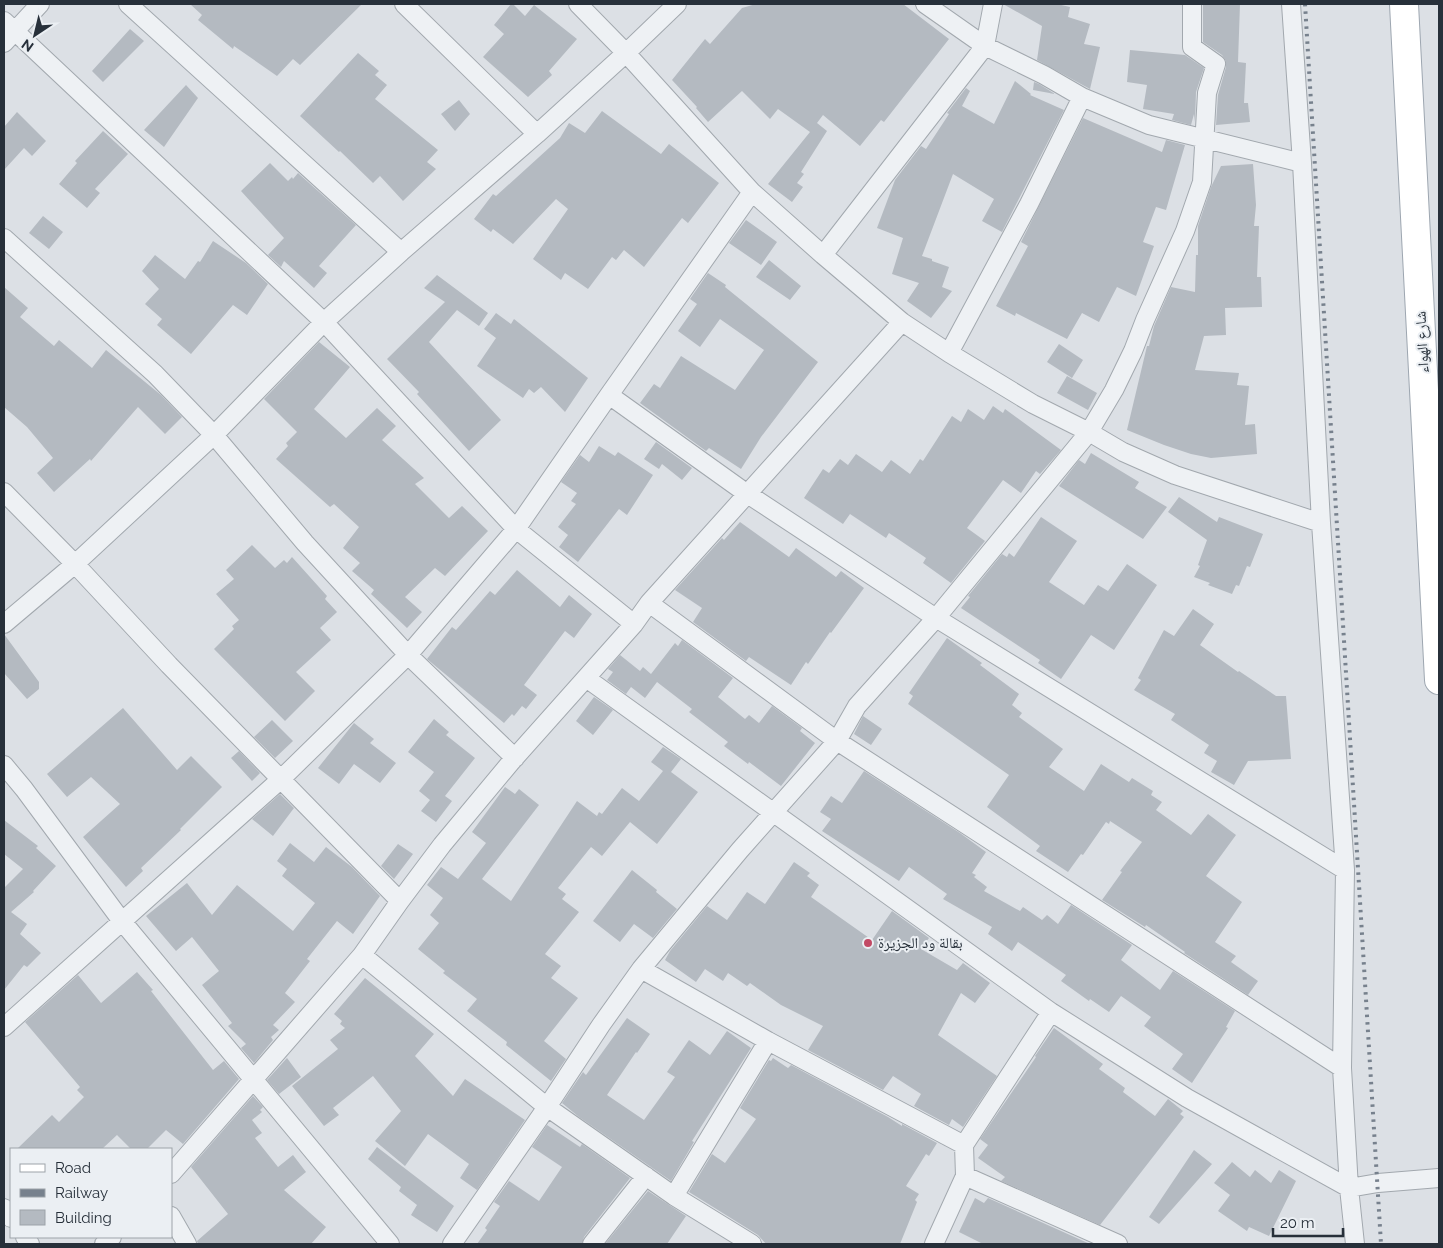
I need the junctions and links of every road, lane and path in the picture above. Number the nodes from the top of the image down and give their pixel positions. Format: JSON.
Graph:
{"nodes":[{"id":1,"x":40,"y":4,"type":"edge"},
{"id":2,"x":128,"y":4,"type":"edge"},
{"id":3,"x":404,"y":4,"type":"edge"},
{"id":4,"x":578,"y":4,"type":"edge"},
{"id":5,"x":677,"y":4,"type":"edge"},
{"id":6,"x":925,"y":4,"type":"edge"},
{"id":7,"x":993,"y":4,"type":"edge"},
{"id":8,"x":1192,"y":4,"type":"edge"},
{"id":9,"x":1290,"y":4,"type":"edge"},
{"id":10,"x":1404,"y":4,"type":"edge"},
{"id":11,"x":8,"y":31,"type":"edge"},
{"id":12,"x":985,"y":46,"type":"junction"},
{"id":13,"x":626,"y":53,"type":"junction"},
{"id":14,"x":1082,"y":97,"type":"junction"},
{"id":15,"x":537,"y":134,"type":"junction"},
{"id":16,"x":1205,"y":140,"type":"junction"},
{"id":17,"x":1302,"y":163,"type":"junction"},
{"id":18,"x":752,"y":192,"type":"junction"},
{"id":19,"x":4,"y":238,"type":"edge"},
{"id":20,"x":401,"y":252,"type":"junction"},
{"id":21,"x":823,"y":255,"type":"junction"},
{"id":22,"x":324,"y":322,"type":"junction"},
{"id":23,"x":902,"y":322,"type":"junction"},
{"id":24,"x":949,"y":353,"type":"junction"},
{"id":25,"x":609,"y":395,"type":"junction"},
{"id":26,"x":1089,"y":432,"type":"junction"},
{"id":27,"x":214,"y":435,"type":"junction"},
{"id":28,"x":4,"y":492,"type":"edge"},
{"id":29,"x":746,"y":493,"type":"junction"},
{"id":30,"x":1321,"y":523,"type":"junction"},
{"id":31,"x":516,"y":529,"type":"junction"},
{"id":32,"x":75,"y":564,"type":"junction"},
{"id":33,"x":649,"y":603,"type":"junction"},
{"id":34,"x":936,"y":618,"type":"junction"},
{"id":35,"x":4,"y":624,"type":"edge"},
{"id":36,"x":634,"y":624,"type":"junction"},
{"id":37,"x":408,"y":655,"type":"junction"},
{"id":38,"x":586,"y":678,"type":"junction"},
{"id":39,"x":1439,"y":680,"type":"edge"},
{"id":40,"x":836,"y":741,"type":"junction"},
{"id":41,"x":515,"y":758,"type":"junction"},
{"id":42,"x":4,"y":765,"type":"edge"},
{"id":43,"x":280,"y":780,"type":"junction"},
{"id":44,"x":774,"y":812,"type":"junction"},
{"id":45,"x":1345,"y":870,"type":"junction"},
{"id":46,"x":400,"y":901,"type":"junction"},
{"id":47,"x":121,"y":920,"type":"junction"},
{"id":48,"x":362,"y":954,"type":"junction"},
{"id":49,"x":641,"y":969,"type":"junction"},
{"id":50,"x":1051,"y":1012,"type":"junction"},
{"id":51,"x":4,"y":1027,"type":"edge"},
{"id":52,"x":768,"y":1041,"type":"junction"},
{"id":53,"x":1342,"y":1068,"type":"junction"},
{"id":54,"x":254,"y":1081,"type":"junction"},
{"id":55,"x":547,"y":1107,"type":"junction"},
{"id":56,"x":964,"y":1145,"type":"junction"},
{"id":57,"x":172,"y":1173,"type":"edge"},
{"id":58,"x":646,"y":1176,"type":"junction"},
{"id":59,"x":965,"y":1176,"type":"junction"},
{"id":60,"x":1439,"y":1178,"type":"edge"},
{"id":61,"x":1349,"y":1188,"type":"junction"},
{"id":62,"x":674,"y":1196,"type":"junction"},
{"id":63,"x":172,"y":1218,"type":"edge"},
{"id":64,"x":187,"y":1244,"type":"edge"},
{"id":65,"x":390,"y":1244,"type":"edge"},
{"id":66,"x":452,"y":1244,"type":"edge"},
{"id":67,"x":592,"y":1244,"type":"edge"},
{"id":68,"x":752,"y":1244,"type":"edge"},
{"id":69,"x":934,"y":1244,"type":"edge"},
{"id":70,"x":1118,"y":1244,"type":"edge"},
{"id":71,"x":1355,"y":1244,"type":"edge"}],
"edges":[{"from":1,"to":11,"type":"street"},
{"from":2,"to":20,"type":"street"},
{"from":3,"to":15,"type":"street"},
{"from":4,"to":13,"type":"street"},
{"from":5,"to":13,"type":"street"},
{"from":6,"to":12,"type":"street"},
{"from":7,"to":12,"type":"street"},
{"from":8,"to":16,"type":"street"},
{"from":9,"to":17,"type":"street"},
{"from":10,"to":39,"type":"main road","name":"شارع الهواء"},
{"from":11,"to":22,"type":"street"},
{"from":12,"to":14,"type":"street"},
{"from":12,"to":21,"type":"street"},
{"from":13,"to":15,"type":"street"},
{"from":13,"to":18,"type":"street"},
{"from":14,"to":16,"type":"street"},
{"from":14,"to":24,"type":"street"},
{"from":15,"to":20,"type":"street"},
{"from":16,"to":17,"type":"street"},
{"from":16,"to":26,"type":"street"},
{"from":17,"to":30,"type":"street"},
{"from":18,"to":21,"type":"street"},
{"from":18,"to":25,"type":"street"},
{"from":19,"to":27,"type":"street"},
{"from":20,"to":22,"type":"street"},
{"from":21,"to":23,"type":"street"},
{"from":22,"to":27,"type":"street"},
{"from":22,"to":31,"type":"street"},
{"from":23,"to":24,"type":"street"},
{"from":23,"to":29,"type":"street"},
{"from":24,"to":26,"type":"street"},
{"from":25,"to":29,"type":"street"},
{"from":25,"to":31,"type":"street"},
{"from":26,"to":30,"type":"street"},
{"from":26,"to":34,"type":"street"},
{"from":27,"to":32,"type":"street"},
{"from":27,"to":37,"type":"street"},
{"from":28,"to":32,"type":"street"},
{"from":29,"to":33,"type":"street"},
{"from":29,"to":34,"type":"street"},
{"from":30,"to":45,"type":"street"},
{"from":31,"to":36,"type":"street"},
{"from":31,"to":37,"type":"street"},
{"from":32,"to":35,"type":"street"},
{"from":32,"to":43,"type":"street"},
{"from":33,"to":36,"type":"street"},
{"from":33,"to":40,"type":"street"},
{"from":34,"to":40,"type":"street"},
{"from":34,"to":45,"type":"street"},
{"from":36,"to":38,"type":"street"},
{"from":37,"to":41,"type":"street"},
{"from":37,"to":43,"type":"street"},
{"from":38,"to":41,"type":"street"},
{"from":38,"to":44,"type":"street"},
{"from":40,"to":44,"type":"street"},
{"from":40,"to":53,"type":"street"},
{"from":41,"to":46,"type":"street"},
{"from":42,"to":47,"type":"street"},
{"from":43,"to":46,"type":"street"},
{"from":43,"to":47,"type":"street"},
{"from":44,"to":49,"type":"street"},
{"from":44,"to":50,"type":"street"},
{"from":45,"to":53,"type":"street"},
{"from":46,"to":48,"type":"street"},
{"from":47,"to":51,"type":"street"},
{"from":47,"to":54,"type":"street"},
{"from":48,"to":54,"type":"street"},
{"from":48,"to":55,"type":"street"},
{"from":49,"to":52,"type":"street"},
{"from":49,"to":55,"type":"street"},
{"from":50,"to":56,"type":"street"},
{"from":50,"to":61,"type":"street"},
{"from":52,"to":56,"type":"street"},
{"from":52,"to":62,"type":"street"},
{"from":53,"to":61,"type":"street"},
{"from":54,"to":57,"type":"street"},
{"from":54,"to":65,"type":"street"},
{"from":55,"to":58,"type":"street"},
{"from":55,"to":66,"type":"street"},
{"from":56,"to":59,"type":"street"},
{"from":58,"to":62,"type":"street"},
{"from":58,"to":67,"type":"street"},
{"from":59,"to":69,"type":"street"},
{"from":59,"to":70,"type":"street"},
{"from":60,"to":61,"type":"street"},
{"from":61,"to":71,"type":"street"},
{"from":62,"to":68,"type":"street"},
{"from":63,"to":64,"type":"street"}]}
